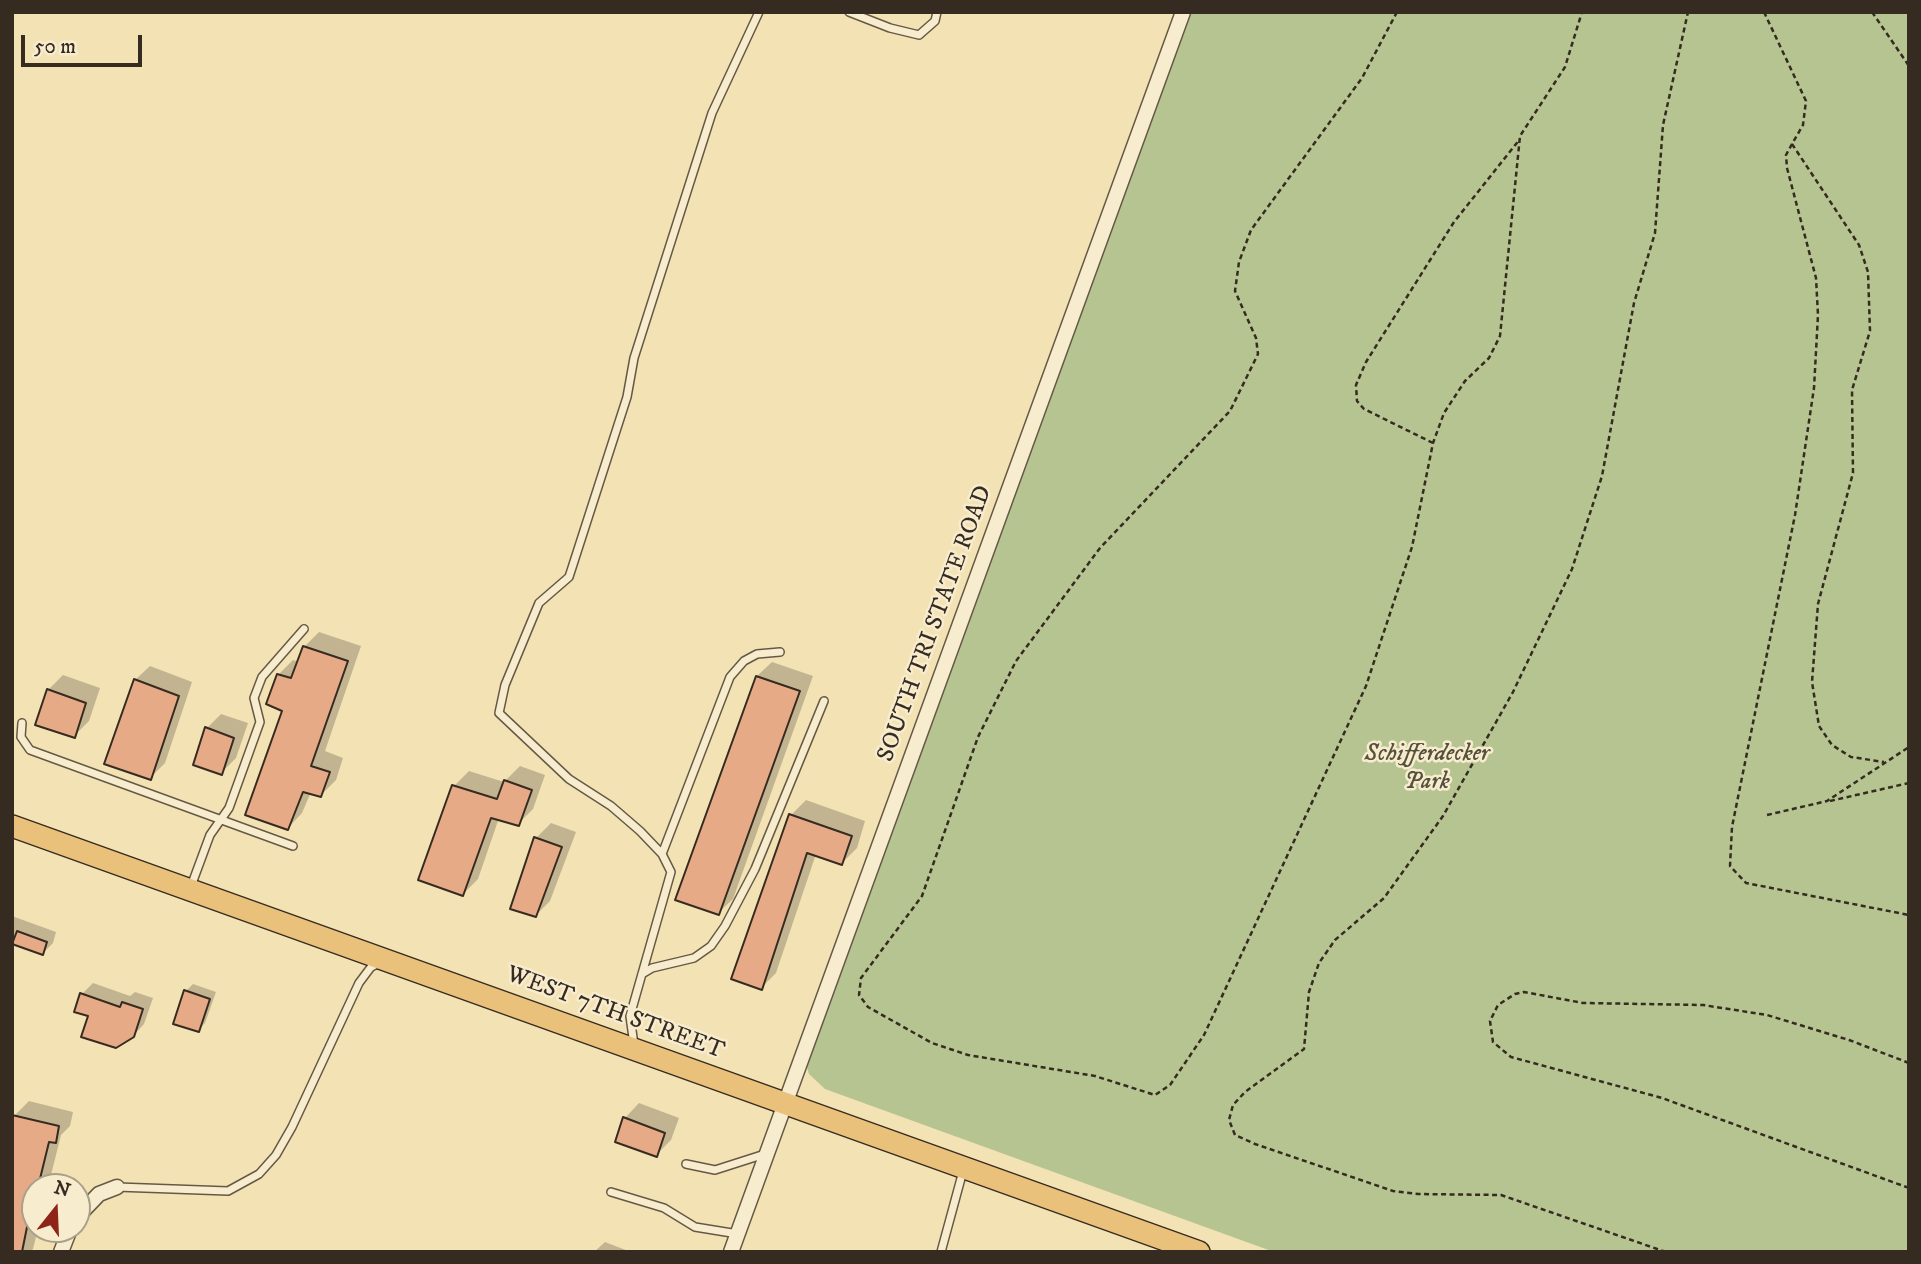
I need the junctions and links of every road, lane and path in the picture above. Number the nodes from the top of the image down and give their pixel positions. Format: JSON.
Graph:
{"nodes":[{"id":1,"x":759,"y":12,"type":"edge"},
{"id":2,"x":849,"y":12,"type":"edge"},
{"id":3,"x":937,"y":12,"type":"edge"},
{"id":4,"x":1183,"y":12,"type":"edge"},
{"id":5,"x":1397,"y":12,"type":"edge"},
{"id":6,"x":1582,"y":12,"type":"edge"},
{"id":7,"x":1688,"y":12,"type":"edge"},
{"id":8,"x":1764,"y":12,"type":"edge"},
{"id":9,"x":1872,"y":12,"type":"edge"},
{"id":10,"x":1909,"y":66,"type":"edge"},
{"id":11,"x":1520,"y":139,"type":"junction"},
{"id":12,"x":1792,"y":144,"type":"junction"},
{"id":13,"x":1433,"y":443,"type":"junction"},
{"id":14,"x":304,"y":629,"type":"dead end"},
{"id":15,"x":780,"y":652,"type":"dead end"},
{"id":16,"x":824,"y":701,"type":"dead end"},
{"id":17,"x":22,"y":723,"type":"dead end"},
{"id":18,"x":1909,"y":747,"type":"edge"},
{"id":19,"x":1884,"y":762,"type":"junction"},
{"id":20,"x":1909,"y":783,"type":"edge"},
{"id":21,"x":1827,"y":801,"type":"junction"},
{"id":22,"x":1767,"y":815,"type":"dead end"},
{"id":23,"x":221,"y":820,"type":"junction"},
{"id":24,"x":12,"y":826,"type":"edge"},
{"id":25,"x":293,"y":846,"type":"dead end"},
{"id":26,"x":662,"y":854,"type":"junction"},
{"id":27,"x":190,"y":889,"type":"junction"},
{"id":28,"x":1909,"y":915,"type":"edge"},
{"id":29,"x":386,"y":960,"type":"junction"},
{"id":30,"x":642,"y":974,"type":"junction"},
{"id":31,"x":635,"y":1049,"type":"junction"},
{"id":32,"x":1909,"y":1063,"type":"edge"},
{"id":33,"x":787,"y":1103,"type":"junction"},
{"id":34,"x":768,"y":1152,"type":"junction"},
{"id":35,"x":686,"y":1164,"type":"dead end"},
{"id":36,"x":964,"y":1167,"type":"junction"},
{"id":37,"x":117,"y":1187,"type":"joint"},
{"id":38,"x":1909,"y":1188,"type":"edge"},
{"id":39,"x":611,"y":1192,"type":"dead end"},
{"id":40,"x":91,"y":1202,"type":"edge"},
{"id":41,"x":738,"y":1234,"type":"junction"},
{"id":42,"x":731,"y":1252,"type":"edge"},
{"id":43,"x":941,"y":1252,"type":"edge"},
{"id":44,"x":1199,"y":1252,"type":"edge"},
{"id":45,"x":1666,"y":1252,"type":"edge"}],
"edges":[{"from":1,"to":26,"type":"lane"},
{"from":2,"to":3,"type":"lane"},
{"from":4,"to":33,"type":"street","name":"SOUTH TRI STATE ROAD"},
{"from":5,"to":13,"type":"path"},
{"from":6,"to":11,"type":"path"},
{"from":7,"to":45,"type":"path"},
{"from":8,"to":12,"type":"path"},
{"from":9,"to":10,"type":"path"},
{"from":11,"to":13,"type":"path"},
{"from":11,"to":13,"type":"path"},
{"from":12,"to":19,"type":"path"},
{"from":12,"to":28,"type":"path"},
{"from":14,"to":23,"type":"lane"},
{"from":15,"to":26,"type":"lane"},
{"from":16,"to":30,"type":"lane"},
{"from":17,"to":23,"type":"lane"},
{"from":18,"to":19,"type":"path"},
{"from":19,"to":21,"type":"path"},
{"from":20,"to":21,"type":"path"},
{"from":21,"to":22,"type":"path"},
{"from":23,"to":25,"type":"lane"},
{"from":23,"to":27,"type":"lane"},
{"from":24,"to":27,"type":"main road","name":"WEST 7TH STREET"},
{"from":26,"to":30,"type":"lane"},
{"from":27,"to":29,"type":"main road","name":"WEST 7TH STREET"},
{"from":29,"to":31,"type":"main road","name":"WEST 7TH STREET"},
{"from":29,"to":37,"type":"lane"},
{"from":30,"to":31,"type":"lane"},
{"from":31,"to":33,"type":"main road","name":"WEST 7TH STREET"},
{"from":32,"to":38,"type":"path"},
{"from":33,"to":34,"type":"street","name":"SOUTH TRI STATE ROAD"},
{"from":33,"to":36,"type":"main road","name":"WEST 7TH STREET"},
{"from":34,"to":35,"type":"lane"},
{"from":34,"to":41,"type":"street","name":"SOUTH TRI STATE ROAD"},
{"from":36,"to":43,"type":"lane"},
{"from":36,"to":44,"type":"main road","name":"WEST 7TH STREET"},
{"from":37,"to":40,"type":"street"},
{"from":39,"to":41,"type":"lane"},
{"from":41,"to":42,"type":"street","name":"SOUTH TRI STATE ROAD"}]}
